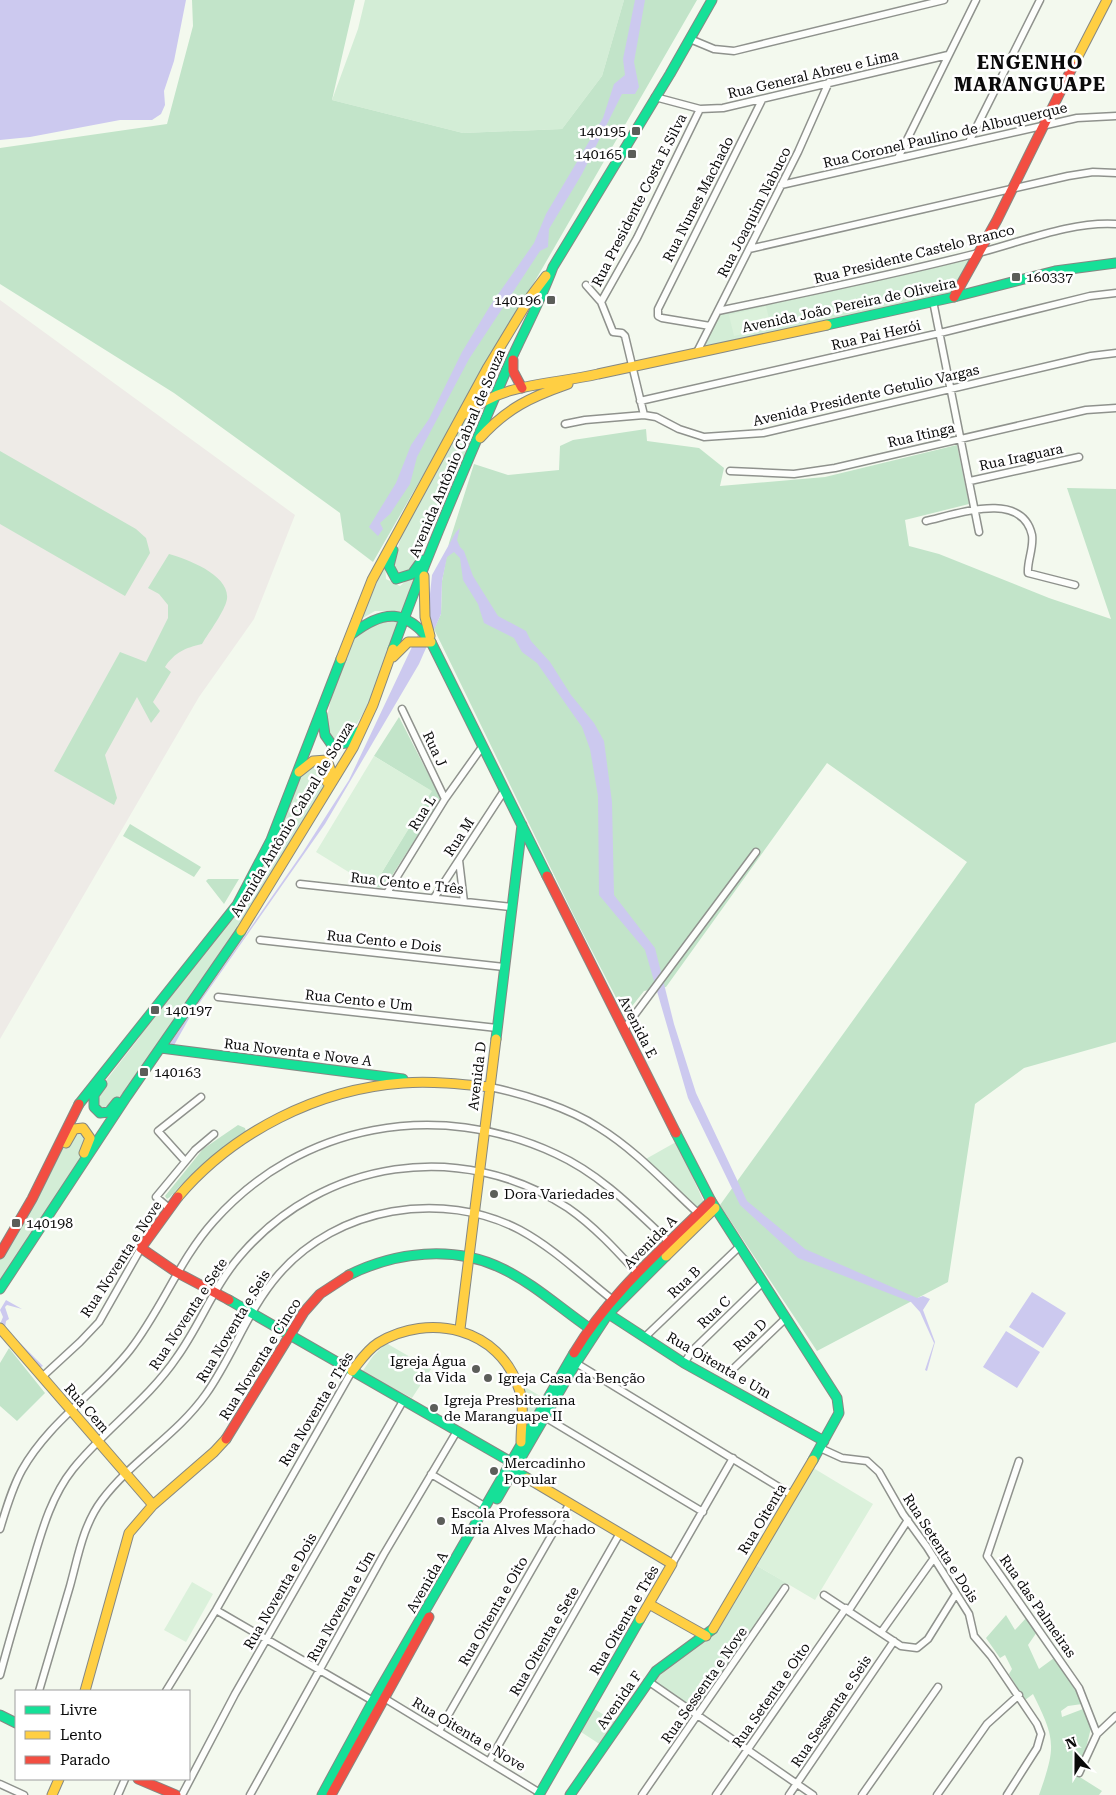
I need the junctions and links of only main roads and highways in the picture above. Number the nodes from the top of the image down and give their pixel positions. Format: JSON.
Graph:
{"nodes":[{"id":1,"x":712,"y":0,"type":"edge"},
{"id":2,"x":1107,"y":0,"type":"edge"},
{"id":3,"x":1116,"y":263,"type":"edge"},
{"id":4,"x":553,"y":267,"type":"junction"},
{"id":5,"x":954,"y":297,"type":"junction"},
{"id":6,"x":514,"y":353,"type":"junction"},
{"id":7,"x":587,"y":377,"type":"junction"},
{"id":8,"x":522,"y":388,"type":"junction"},
{"id":9,"x":497,"y":393,"type":"junction"},
{"id":10,"x":464,"y":415,"type":"junction"},
{"id":11,"x":474,"y":445,"type":"junction"},
{"id":12,"x":460,"y":478,"type":"junction"},
{"id":13,"x":407,"y":513,"type":"junction"},
{"id":14,"x":424,"y":569,"type":"junction"},
{"id":15,"x":404,"y":618,"type":"junction"},
{"id":16,"x":351,"y":635,"type":"junction"},
{"id":17,"x":432,"y":642,"type":"junction"},
{"id":18,"x":388,"y":665,"type":"junction"},
{"id":19,"x":322,"y":710,"type":"junction"},
{"id":20,"x":365,"y":723,"type":"junction"},
{"id":21,"x":298,"y":773,"type":"junction"},
{"id":22,"x":522,"y":825,"type":"junction"},
{"id":23,"x":280,"y":869,"type":"junction"},
{"id":24,"x":196,"y":997,"type":"junction"},
{"id":25,"x":159,"y":1005,"type":"junction"},
{"id":26,"x":161,"y":1048,"type":"junction"},
{"id":27,"x":430,"y":1082,"type":"junction"},
{"id":28,"x":490,"y":1087,"type":"junction"},
{"id":29,"x":32,"y":1199,"type":"junction"},
{"id":30,"x":713,"y":1204,"type":"junction"},
{"id":31,"x":701,"y":1216,"type":"junction"},
{"id":32,"x":36,"y":1236,"type":"junction"},
{"id":33,"x":0,"y":1254,"type":"edge"},
{"id":34,"x":469,"y":1257,"type":"junction"},
{"id":35,"x":0,"y":1289,"type":"edge"},
{"id":36,"x":615,"y":1301,"type":"junction"},
{"id":37,"x":605,"y":1312,"type":"junction"},
{"id":38,"x":0,"y":1328,"type":"edge"},
{"id":39,"x":589,"y":1328,"type":"junction"},
{"id":40,"x":460,"y":1329,"type":"junction"},
{"id":41,"x":290,"y":1335,"type":"junction"},
{"id":42,"x":352,"y":1371,"type":"junction"},
{"id":43,"x":839,"y":1413,"type":"joint"},
{"id":44,"x":542,"y":1415,"type":"junction"},
{"id":45,"x":822,"y":1444,"type":"junction"},
{"id":46,"x":521,"y":1445,"type":"junction"},
{"id":47,"x":512,"y":1466,"type":"junction"},
{"id":48,"x":153,"y":1505,"type":"junction"},
{"id":49,"x":649,"y":1604,"type":"junction"},
{"id":50,"x":706,"y":1636,"type":"junction"},
{"id":51,"x":85,"y":1690,"type":"edge"},
{"id":52,"x":0,"y":1715,"type":"edge"},
{"id":53,"x":15,"y":1722,"type":"edge"},
{"id":54,"x":59,"y":1780,"type":"edge"},
{"id":55,"x":140,"y":1780,"type":"edge"},
{"id":56,"x":540,"y":1794,"type":"edge"},
{"id":57,"x":52,"y":1795,"type":"edge"},
{"id":58,"x":176,"y":1795,"type":"edge"},
{"id":59,"x":322,"y":1795,"type":"edge"},
{"id":60,"x":331,"y":1795,"type":"edge"},
{"id":61,"x":570,"y":1795,"type":"edge"}],
"edges":[{"from":1,"to":4,"type":"main road","name":"Avenida Antônio Cabral de Souza"},
{"from":2,"to":5,"type":"main road"},
{"from":3,"to":5,"type":"main road","name":"Avenida João Pereira de Oliveira"},
{"from":4,"to":6,"type":"main road","name":"Avenida Antônio Cabral de Souza"},
{"from":4,"to":10,"type":"main road","name":"Avenida Antônio Cabral de Souza"},
{"from":5,"to":7,"type":"main road","name":"Avenida João Pereira de Oliveira"},
{"from":6,"to":8,"type":"main road"},
{"from":6,"to":9,"type":"main road","name":"Avenida Antônio Cabral de Souza"},
{"from":7,"to":8,"type":"main road","name":"Avenida João Pereira de Oliveira"},
{"from":7,"to":11,"type":"main road","name":"Avenida João Pereira de Oliveira"},
{"from":8,"to":9,"type":"main road","name":"Avenida João Pereira de Oliveira"},
{"from":9,"to":10,"type":"main road","name":"Avenida João Pereira de Oliveira"},
{"from":9,"to":11,"type":"main road","name":"Avenida Antônio Cabral de Souza"},
{"from":10,"to":13,"type":"main road","name":"Avenida Antônio Cabral de Souza"},
{"from":11,"to":12,"type":"main road","name":"Avenida Antônio Cabral de Souza"},
{"from":12,"to":13,"type":"main road"},
{"from":12,"to":14,"type":"main road","name":"Avenida Antônio Cabral de Souza"},
{"from":13,"to":16,"type":"main road","name":"Avenida Antônio Cabral de Souza"},
{"from":14,"to":15,"type":"main road","name":"Avenida Antônio Cabral de Souza"},
{"from":14,"to":17,"type":"main road"},
{"from":15,"to":16,"type":"main road"},
{"from":15,"to":17,"type":"main road"},
{"from":15,"to":18,"type":"main road","name":"Avenida Antônio Cabral de Souza"},
{"from":16,"to":19,"type":"main road","name":"Avenida Antônio Cabral de Souza"},
{"from":17,"to":18,"type":"main road"},
{"from":17,"to":22,"type":"main road","name":"Avenida E"},
{"from":18,"to":20,"type":"main road","name":"Avenida Antônio Cabral de Souza"},
{"from":19,"to":20,"type":"main road"},
{"from":19,"to":21,"type":"main road","name":"Avenida Antônio Cabral de Souza"},
{"from":20,"to":23,"type":"main road","name":"Avenida Antônio Cabral de Souza"},
{"from":21,"to":23,"type":"main road"},
{"from":21,"to":25,"type":"main road","name":"Avenida Antônio Cabral de Souza"},
{"from":22,"to":28,"type":"main road","name":"Avenida D"},
{"from":22,"to":30,"type":"main road","name":"Avenida E"},
{"from":23,"to":24,"type":"main road","name":"Avenida Antônio Cabral de Souza"},
{"from":24,"to":25,"type":"main road"},
{"from":24,"to":26,"type":"main road","name":"Avenida Antônio Cabral de Souza"},
{"from":25,"to":29,"type":"main road","name":"Avenida Antônio Cabral de Souza"},
{"from":26,"to":27,"type":"main road","name":"Rua Noventa e Nove A"},
{"from":26,"to":32,"type":"main road","name":"Avenida Antônio Cabral de Souza"},
{"from":27,"to":28,"type":"main road","name":"Rua Noventa e Nove"},
{"from":27,"to":41,"type":"main road","name":"Rua Noventa e Nove"},
{"from":28,"to":34,"type":"main road","name":"Avenida D"},
{"from":29,"to":32,"type":"main road"},
{"from":29,"to":33,"type":"main road","name":"Avenida Antônio Cabral de Souza"},
{"from":30,"to":31,"type":"main road","name":"Avenida A"},
{"from":30,"to":43,"type":"main road","name":"Avenida E"},
{"from":31,"to":36,"type":"main road","name":"Avenida A"},
{"from":31,"to":36,"type":"main road","name":"Avenida A"},
{"from":32,"to":35,"type":"main road","name":"Avenida Antônio Cabral de Souza"},
{"from":34,"to":39,"type":"main road","name":"Rua Noventa e Cinco"},
{"from":34,"to":40,"type":"main road","name":"Avenida D"},
{"from":34,"to":41,"type":"main road","name":"Rua Noventa e Cinco"},
{"from":36,"to":37,"type":"main road","name":"Avenida A"},
{"from":37,"to":39,"type":"main road","name":"Avenida A"},
{"from":37,"to":44,"type":"main road","name":"Avenida A"},
{"from":37,"to":45,"type":"main road","name":"Rua Oitenta e Um"},
{"from":38,"to":48,"type":"main road","name":"Rua Cem"},
{"from":39,"to":44,"type":"main road","name":"Avenida A"},
{"from":40,"to":42,"type":"main road","name":"Rua Noventa e Três"},
{"from":40,"to":46,"type":"main road","name":"Rua Noventa e Três"},
{"from":41,"to":42,"type":"main road"},
{"from":41,"to":48,"type":"main road","name":"Rua Noventa e Cinco"},
{"from":42,"to":47,"type":"main road"},
{"from":43,"to":45,"type":"main road","name":"Rua Oitenta"},
{"from":44,"to":46,"type":"main road","name":"Avenida A"},
{"from":44,"to":47,"type":"main road","name":"Avenida A"},
{"from":45,"to":50,"type":"main road","name":"Rua Oitenta"},
{"from":46,"to":47,"type":"main road","name":"Avenida A"},
{"from":47,"to":49,"type":"main road","name":"Rua Oitenta e Três"},
{"from":47,"to":59,"type":"main road","name":"Avenida A"},
{"from":47,"to":60,"type":"main road","name":"Avenida A"},
{"from":48,"to":51,"type":"main road","name":"Rua Noventa e Cinco"},
{"from":49,"to":50,"type":"main road"},
{"from":49,"to":56,"type":"main road","name":"Rua Oitenta e Três"},
{"from":50,"to":61,"type":"main road","name":"Avenida F"},
{"from":52,"to":53,"type":"main road"},
{"from":54,"to":57,"type":"main road"},
{"from":55,"to":58,"type":"main road"}]}
